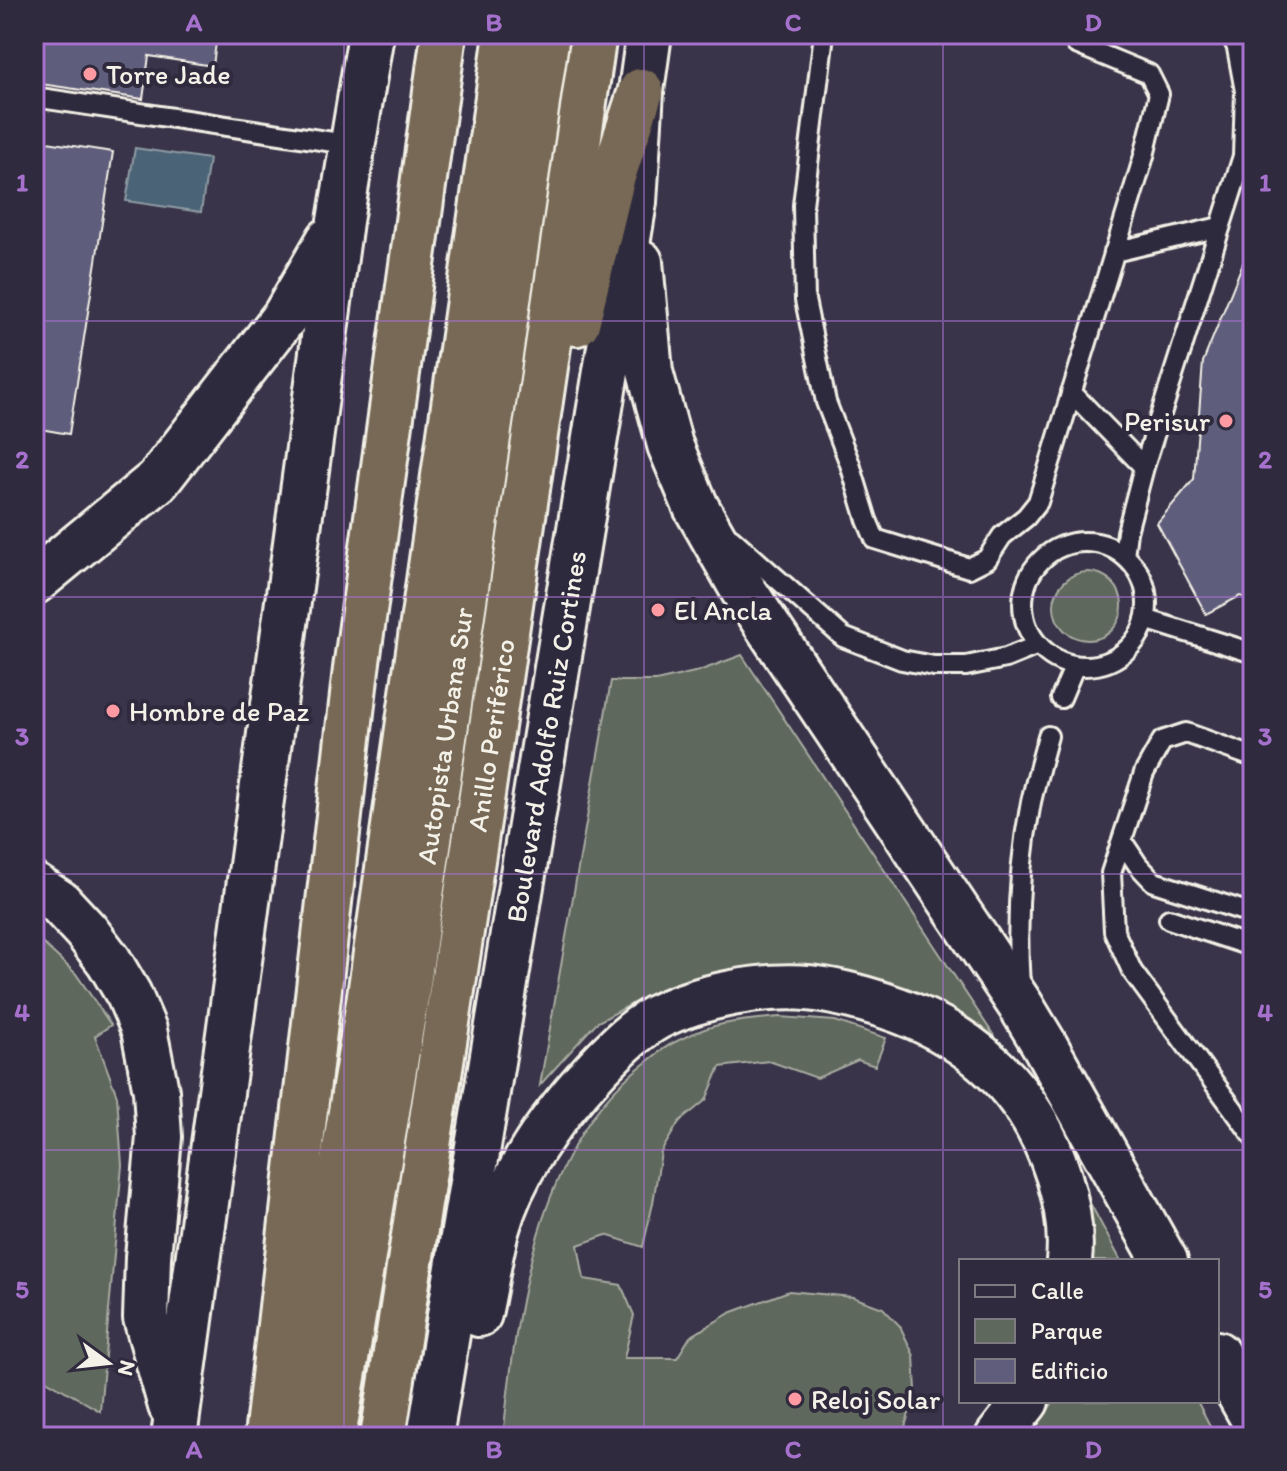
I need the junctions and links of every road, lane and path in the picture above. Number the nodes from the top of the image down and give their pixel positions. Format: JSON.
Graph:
{"nodes":[{"id":1,"x":371,"y":34,"type":"edge"},
{"id":2,"x":444,"y":34,"type":"edge"},
{"id":3,"x":507,"y":34,"type":"edge"},
{"id":4,"x":547,"y":34,"type":"edge"},
{"id":5,"x":594,"y":34,"type":"edge"},
{"id":6,"x":649,"y":34,"type":"edge"},
{"id":7,"x":655,"y":34,"type":"edge"},
{"id":8,"x":824,"y":34,"type":"edge"},
{"id":9,"x":1071,"y":34,"type":"edge"},
{"id":10,"x":1231,"y":34,"type":"edge"},
{"id":11,"x":641,"y":91,"type":"junction"},
{"id":12,"x":34,"y":97,"type":"edge"},
{"id":13,"x":353,"y":145,"type":"junction"},
{"id":14,"x":634,"y":202,"type":"junction"},
{"id":15,"x":340,"y":221,"type":"junction"},
{"id":16,"x":1220,"y":227,"type":"junction"},
{"id":17,"x":1114,"y":252,"type":"junction"},
{"id":18,"x":1071,"y":392,"type":"junction"},
{"id":19,"x":1144,"y":467,"type":"junction"},
{"id":20,"x":696,"y":507,"type":"junction"},
{"id":21,"x":1124,"y":556,"type":"junction"},
{"id":22,"x":34,"y":582,"type":"edge"},
{"id":23,"x":1145,"y":619,"type":"junction"},
{"id":24,"x":1038,"y":645,"type":"junction"},
{"id":25,"x":1253,"y":653,"type":"edge"},
{"id":26,"x":1075,"y":665,"type":"junction"},
{"id":27,"x":1061,"y":698,"type":"dead end"},
{"id":28,"x":1048,"y":736,"type":"dead end"},
{"id":29,"x":1253,"y":757,"type":"edge"},
{"id":30,"x":479,"y":815,"type":"junction"},
{"id":31,"x":1122,"y":841,"type":"junction"},
{"id":32,"x":34,"y":886,"type":"edge"},
{"id":33,"x":1253,"y":914,"type":"edge"},
{"id":34,"x":1169,"y":919,"type":"dead end"},
{"id":35,"x":1253,"y":947,"type":"edge"},
{"id":36,"x":1021,"y":1006,"type":"junction"},
{"id":37,"x":1253,"y":1136,"type":"edge"},
{"id":38,"x":1069,"y":1259,"type":"edge"},
{"id":39,"x":1164,"y":1259,"type":"edge"},
{"id":40,"x":1219,"y":1358,"type":"edge"},
{"id":41,"x":1024,"y":1403,"type":"edge"},
{"id":42,"x":1253,"y":1418,"type":"edge"},
{"id":43,"x":175,"y":1430,"type":"edge"},
{"id":44,"x":267,"y":1437,"type":"edge"},
{"id":45,"x":298,"y":1437,"type":"edge"},
{"id":46,"x":333,"y":1437,"type":"edge"},
{"id":47,"x":383,"y":1437,"type":"edge"},
{"id":48,"x":430,"y":1437,"type":"edge"},
{"id":49,"x":438,"y":1437,"type":"edge"},
{"id":50,"x":998,"y":1437,"type":"edge"}],
"edges":[{"from":1,"to":13,"type":"main road"},
{"from":2,"to":44,"type":"highway"},
{"from":3,"to":45,"type":"highway","name":"Autopista Urbana Sur"},
{"from":4,"to":46,"type":"highway","name":"Autopista Urbana Sur"},
{"from":5,"to":30,"type":"highway","name":"Anillo Periférico"},
{"from":6,"to":11,"type":"main road","name":"Boulevard Adolfo Ruiz Cortines"},
{"from":7,"to":11,"type":"lane"},
{"from":8,"to":18,"type":"lane"},
{"from":9,"to":17,"type":"lane"},
{"from":10,"to":16,"type":"lane"},
{"from":11,"to":14,"type":"main road","name":"Boulevard Adolfo Ruiz Cortines"},
{"from":11,"to":30,"type":"highway"},
{"from":12,"to":13,"type":"lane"},
{"from":13,"to":15,"type":"main road"},
{"from":14,"to":20,"type":"main road"},
{"from":14,"to":48,"type":"main road","name":"Boulevard Adolfo Ruiz Cortines"},
{"from":15,"to":22,"type":"main road"},
{"from":15,"to":43,"type":"main road"},
{"from":16,"to":17,"type":"lane"},
{"from":16,"to":19,"type":"lane"},
{"from":17,"to":18,"type":"lane"},
{"from":18,"to":19,"type":"lane"},
{"from":19,"to":21,"type":"lane"},
{"from":20,"to":24,"type":"lane"},
{"from":20,"to":36,"type":"main road"},
{"from":21,"to":23,"type":"lane"},
{"from":21,"to":24,"type":"lane"},
{"from":23,"to":25,"type":"lane"},
{"from":23,"to":26,"type":"lane"},
{"from":24,"to":26,"type":"lane"},
{"from":26,"to":27,"type":"lane"},
{"from":28,"to":36,"type":"lane"},
{"from":29,"to":31,"type":"lane"},
{"from":30,"to":47,"type":"highway","name":"Anillo Periférico"},
{"from":31,"to":33,"type":"lane"},
{"from":31,"to":37,"type":"lane"},
{"from":32,"to":43,"type":"main road"},
{"from":34,"to":35,"type":"lane"},
{"from":36,"to":39,"type":"main road"},
{"from":38,"to":49,"type":"main road"},
{"from":40,"to":42,"type":"main road"},
{"from":41,"to":50,"type":"main road"}]}
